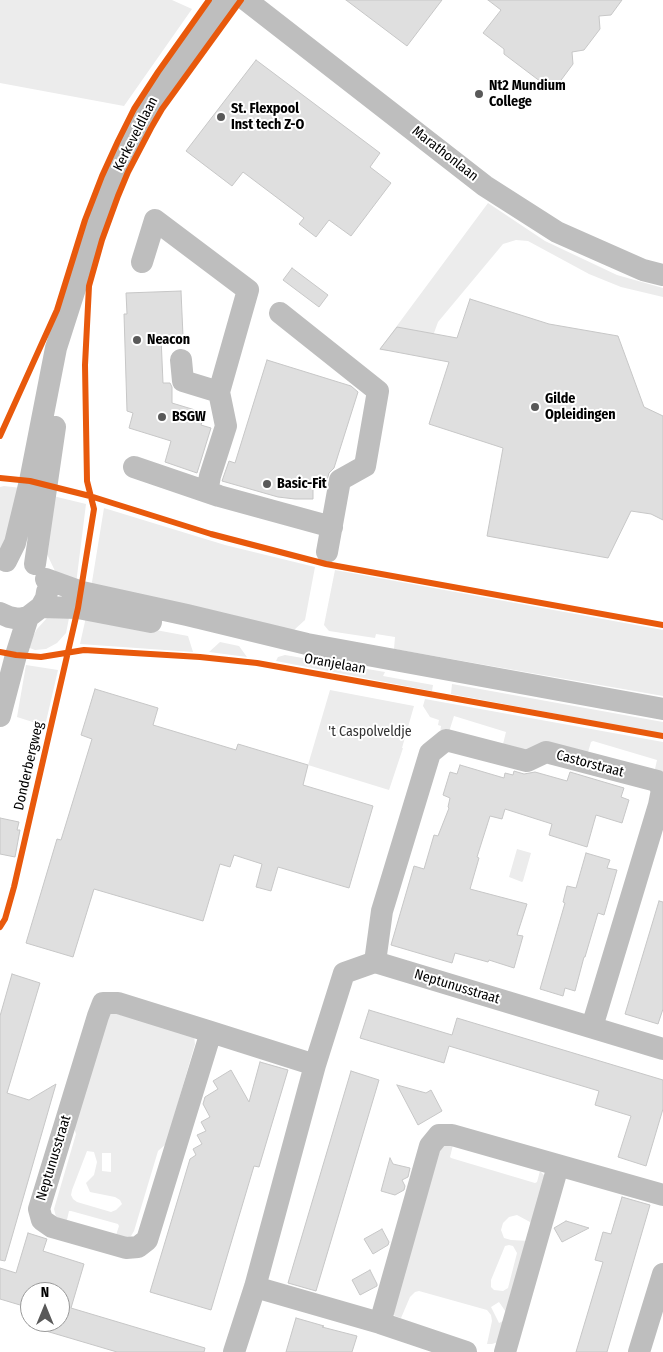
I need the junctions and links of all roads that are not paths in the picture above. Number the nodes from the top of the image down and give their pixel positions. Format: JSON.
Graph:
{"nodes":[{"id":1,"x":226,"y":0,"type":"edge"},
{"id":2,"x":246,"y":0,"type":"edge"},
{"id":3,"x":142,"y":262,"type":"dead end"},
{"id":4,"x":663,"y":275,"type":"edge"},
{"id":5,"x":76,"y":284,"type":"junction"},
{"id":6,"x":280,"y":313,"type":"dead end"},
{"id":7,"x":182,"y":360,"type":"dead end"},
{"id":8,"x":218,"y":392,"type":"junction"},
{"id":9,"x":134,"y":468,"type":"dead end"},
{"id":10,"x":207,"y":492,"type":"junction"},
{"id":11,"x":332,"y":527,"type":"junction"},
{"id":12,"x":327,"y":552,"type":"dead end"},
{"id":13,"x":3,"y":562,"type":"edge"},
{"id":14,"x":40,"y":572,"type":"junction"},
{"id":15,"x":35,"y":612,"type":"junction"},
{"id":16,"x":0,"y":613,"type":"edge"},
{"id":17,"x":307,"y":644,"type":"junction"},
{"id":18,"x":663,"y":709,"type":"edge"},
{"id":19,"x":0,"y":716,"type":"edge"},
{"id":20,"x":375,"y":962,"type":"junction"},
{"id":21,"x":592,"y":1028,"type":"junction"},
{"id":22,"x":211,"y":1032,"type":"junction"},
{"id":23,"x":663,"y":1048,"type":"edge"},
{"id":24,"x":315,"y":1065,"type":"junction"},
{"id":25,"x":558,"y":1166,"type":"junction"},
{"id":26,"x":663,"y":1195,"type":"edge"},
{"id":27,"x":663,"y":1274,"type":"edge"},
{"id":28,"x":255,"y":1287,"type":"junction"},
{"id":29,"x":380,"y":1323,"type":"junction"},
{"id":30,"x":649,"y":1345,"type":"edge"},
{"id":31,"x":234,"y":1352,"type":"edge"},
{"id":32,"x":466,"y":1352,"type":"edge"},
{"id":33,"x":505,"y":1352,"type":"edge"}],
"edges":[{"from":1,"to":5,"type":"street","name":"Kerkeveldlaan"},
{"from":2,"to":4,"type":"street","name":"Marathonlaan"},
{"from":3,"to":8,"type":"street"},
{"from":5,"to":13,"type":"street","name":"Kerkeveldlaan"},
{"from":5,"to":14,"type":"street","name":"Kerkeveldlaan"},
{"from":6,"to":11,"type":"street"},
{"from":7,"to":8,"type":"street"},
{"from":8,"to":10,"type":"street"},
{"from":9,"to":10,"type":"street"},
{"from":10,"to":11,"type":"street"},
{"from":11,"to":12,"type":"street"},
{"from":13,"to":14,"type":"street","name":"Oranjelaan"},
{"from":14,"to":15,"type":"street","name":"Kerkeveldlaan"},
{"from":14,"to":17,"type":"street","name":"Oranjelaan"},
{"from":15,"to":16,"type":"street","name":"Oranjelaan"},
{"from":15,"to":17,"type":"street","name":"Oranjelaan"},
{"from":15,"to":19,"type":"street"},
{"from":17,"to":18,"type":"street","name":"Oranjelaan"},
{"from":20,"to":21,"type":"street","name":"Neptunusstraat"},
{"from":20,"to":21,"type":"street","name":"Castorstraat"},
{"from":20,"to":24,"type":"street"},
{"from":21,"to":23,"type":"street","name":"Neptunusstraat"},
{"from":22,"to":22,"type":"street","name":"Neptunusstraat"},
{"from":22,"to":24,"type":"street","name":"Neptunusstraat"},
{"from":24,"to":28,"type":"street"},
{"from":25,"to":26,"type":"street"},
{"from":25,"to":29,"type":"street"},
{"from":25,"to":33,"type":"street"},
{"from":27,"to":30,"type":"street"},
{"from":28,"to":29,"type":"street"},
{"from":28,"to":31,"type":"street"},
{"from":29,"to":32,"type":"street"}]}
